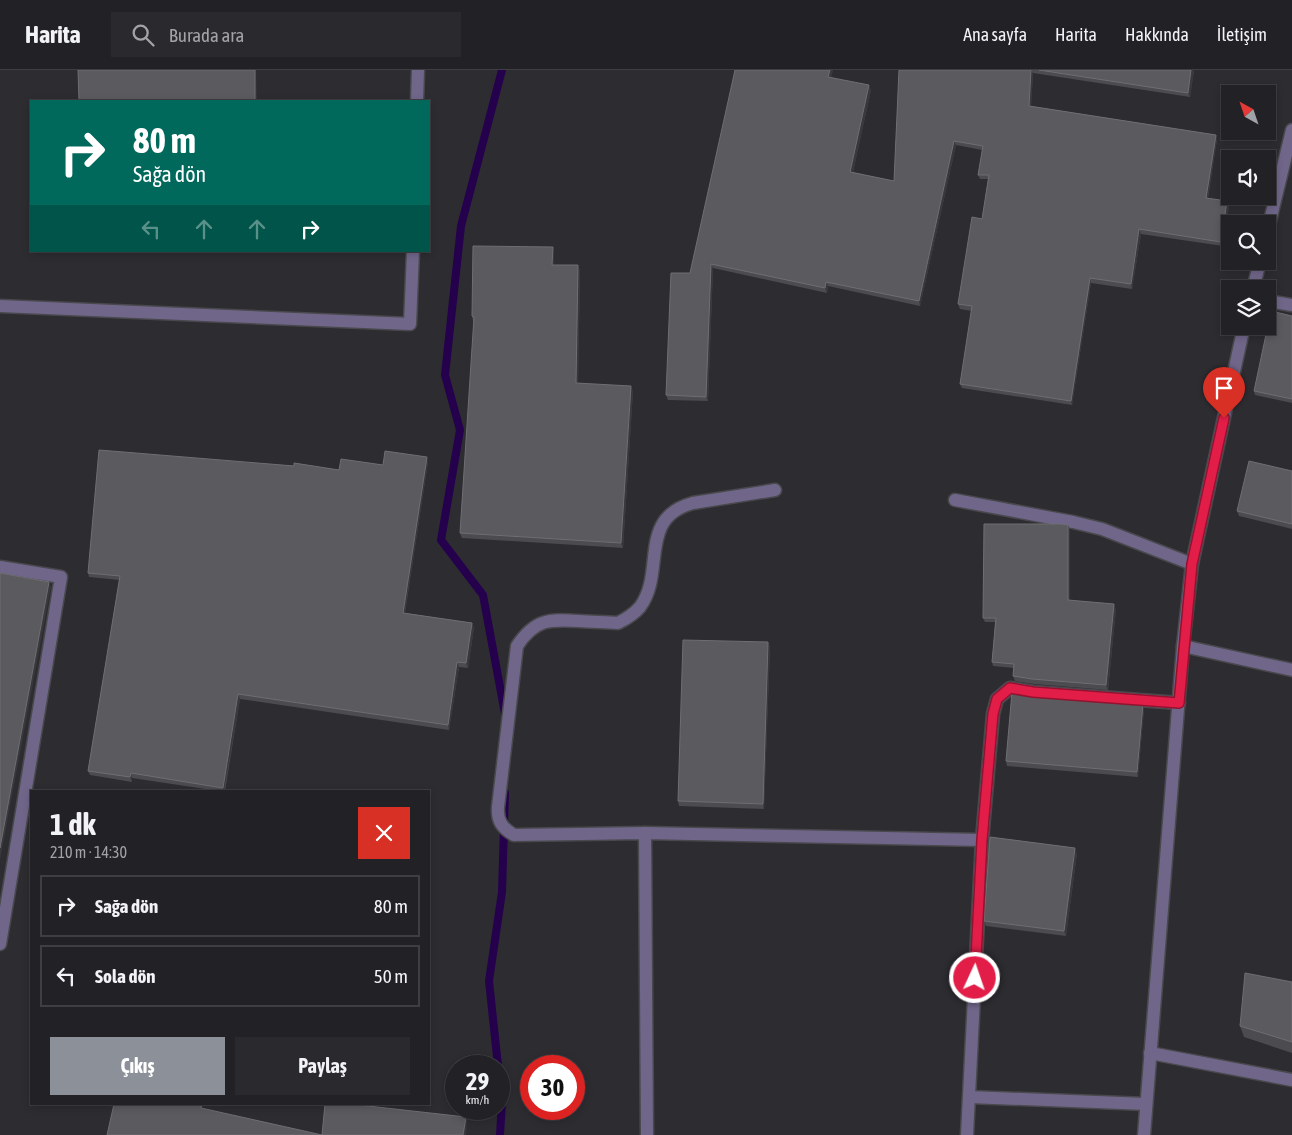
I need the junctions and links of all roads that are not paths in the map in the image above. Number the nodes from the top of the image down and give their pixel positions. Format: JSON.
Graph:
{"nodes":[{"id":1,"x":418,"y":70,"type":"edge"},
{"id":2,"x":418,"y":100,"type":"edge"},
{"id":3,"x":1292,"y":130,"type":"edge"},
{"id":4,"x":1271,"y":215,"type":"edge"},
{"id":5,"x":413,"y":252,"type":"edge"},
{"id":6,"x":1276,"y":302,"type":"edge"},
{"id":7,"x":1292,"y":305,"type":"edge"},
{"id":8,"x":0,"y":306,"type":"edge"},
{"id":9,"x":1242,"y":335,"type":"edge"},
{"id":10,"x":775,"y":490,"type":"dead end"},
{"id":11,"x":955,"y":500,"type":"dead end"},
{"id":12,"x":1192,"y":564,"type":"junction"},
{"id":13,"x":0,"y":567,"type":"edge"},
{"id":14,"x":1183,"y":646,"type":"junction"},
{"id":15,"x":1292,"y":670,"type":"edge"},
{"id":16,"x":1179,"y":703,"type":"junction"},
{"id":17,"x":645,"y":833,"type":"junction"},
{"id":18,"x":982,"y":840,"type":"junction"},
{"id":19,"x":0,"y":944,"type":"edge"},
{"id":20,"x":1150,"y":1052,"type":"junction"},
{"id":21,"x":1292,"y":1080,"type":"edge"},
{"id":22,"x":970,"y":1097,"type":"junction"},
{"id":23,"x":1146,"y":1104,"type":"junction"},
{"id":24,"x":647,"y":1135,"type":"edge"},
{"id":25,"x":967,"y":1135,"type":"edge"},
{"id":26,"x":1144,"y":1135,"type":"edge"}],
"edges":[{"from":1,"to":2,"type":"street"},
{"from":3,"to":4,"type":"street"},
{"from":5,"to":8,"type":"street"},
{"from":6,"to":7,"type":"street"},
{"from":9,"to":12,"type":"street"},
{"from":10,"to":17,"type":"street"},
{"from":11,"to":12,"type":"street"},
{"from":12,"to":14,"type":"street"},
{"from":13,"to":19,"type":"street"},
{"from":14,"to":15,"type":"street"},
{"from":14,"to":16,"type":"street"},
{"from":16,"to":18,"type":"street"},
{"from":16,"to":20,"type":"street"},
{"from":17,"to":18,"type":"street"},
{"from":17,"to":24,"type":"street"},
{"from":18,"to":22,"type":"street"},
{"from":20,"to":21,"type":"street"},
{"from":20,"to":23,"type":"street"},
{"from":22,"to":23,"type":"street"},
{"from":22,"to":25,"type":"street"},
{"from":23,"to":26,"type":"street"}]}
